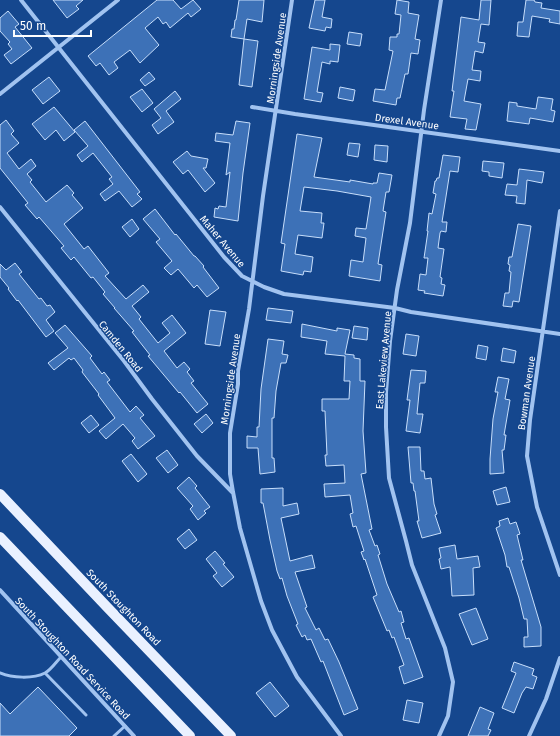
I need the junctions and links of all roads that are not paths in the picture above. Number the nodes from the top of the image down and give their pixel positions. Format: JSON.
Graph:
{"nodes":[{"id":1,"x":21,"y":0,"type":"edge"},
{"id":2,"x":118,"y":0,"type":"edge"},
{"id":3,"x":292,"y":0,"type":"edge"},
{"id":4,"x":441,"y":0,"type":"edge"},
{"id":5,"x":59,"y":46,"type":"junction"},
{"id":6,"x":0,"y":94,"type":"edge"},
{"id":7,"x":252,"y":107,"type":"dead end"},
{"id":8,"x":276,"y":110,"type":"junction"},
{"id":9,"x":423,"y":132,"type":"junction"},
{"id":10,"x":560,"y":151,"type":"edge"},
{"id":11,"x":0,"y":207,"type":"edge"},
{"id":12,"x":560,"y":211,"type":"edge"},
{"id":13,"x":252,"y":282,"type":"junction"},
{"id":14,"x":395,"y":308,"type":"junction"},
{"id":15,"x":543,"y":331,"type":"junction"},
{"id":16,"x":560,"y":334,"type":"edge"},
{"id":17,"x":232,"y":492,"type":"junction"},
{"id":18,"x":0,"y":494,"type":"edge"},
{"id":19,"x":0,"y":537,"type":"edge"},
{"id":20,"x":560,"y":575,"type":"edge"},
{"id":21,"x":0,"y":590,"type":"edge"},
{"id":22,"x":61,"y":657,"type":"junction"},
{"id":23,"x":560,"y":658,"type":"edge"},
{"id":24,"x":0,"y":673,"type":"edge"},
{"id":25,"x":44,"y":673,"type":"junction"},
{"id":26,"x":86,"y":715,"type":"dead end"},
{"id":27,"x":125,"y":726,"type":"junction"},
{"id":28,"x":114,"y":736,"type":"edge"},
{"id":29,"x":134,"y":736,"type":"edge"},
{"id":30,"x":190,"y":736,"type":"edge"},
{"id":31,"x":231,"y":736,"type":"edge"},
{"id":32,"x":341,"y":736,"type":"edge"},
{"id":33,"x":439,"y":736,"type":"edge"},
{"id":34,"x":529,"y":736,"type":"edge"}],
"edges":[{"from":1,"to":5,"type":"street","name":"Maher Avenue"},
{"from":2,"to":5,"type":"street"},
{"from":3,"to":8,"type":"street","name":"Morningside Avenue"},
{"from":4,"to":9,"type":"street","name":"East Lakeview Avenue"},
{"from":5,"to":6,"type":"street"},
{"from":5,"to":13,"type":"street","name":"Maher Avenue"},
{"from":7,"to":8,"type":"street","name":"Drexel Avenue"},
{"from":8,"to":9,"type":"street","name":"Drexel Avenue"},
{"from":8,"to":13,"type":"street","name":"Morningside Avenue"},
{"from":9,"to":10,"type":"street","name":"Drexel Avenue"},
{"from":9,"to":14,"type":"street","name":"East Lakeview Avenue"},
{"from":11,"to":17,"type":"street","name":"Camden Road"},
{"from":12,"to":15,"type":"street","name":"Bowman Avenue"},
{"from":13,"to":14,"type":"street","name":"Maher Avenue"},
{"from":13,"to":17,"type":"street","name":"Morningside Avenue"},
{"from":14,"to":15,"type":"street","name":"Maher Avenue"},
{"from":14,"to":33,"type":"street","name":"East Lakeview Avenue"},
{"from":15,"to":16,"type":"street","name":"Maher Avenue"},
{"from":15,"to":20,"type":"street","name":"Bowman Avenue"},
{"from":17,"to":32,"type":"street","name":"Morningside Avenue"},
{"from":18,"to":31,"type":"main road","name":"South Stoughton Road"},
{"from":19,"to":30,"type":"main road"},
{"from":21,"to":22,"type":"street","name":"South Stoughton Road Service Road"},
{"from":22,"to":25,"type":"lane"},
{"from":22,"to":27,"type":"street","name":"South Stoughton Road Service Road"},
{"from":23,"to":34,"type":"street"},
{"from":24,"to":25,"type":"lane"},
{"from":25,"to":26,"type":"lane"},
{"from":27,"to":28,"type":"lane"},
{"from":27,"to":29,"type":"street","name":"South Stoughton Road Service Road"}]}
